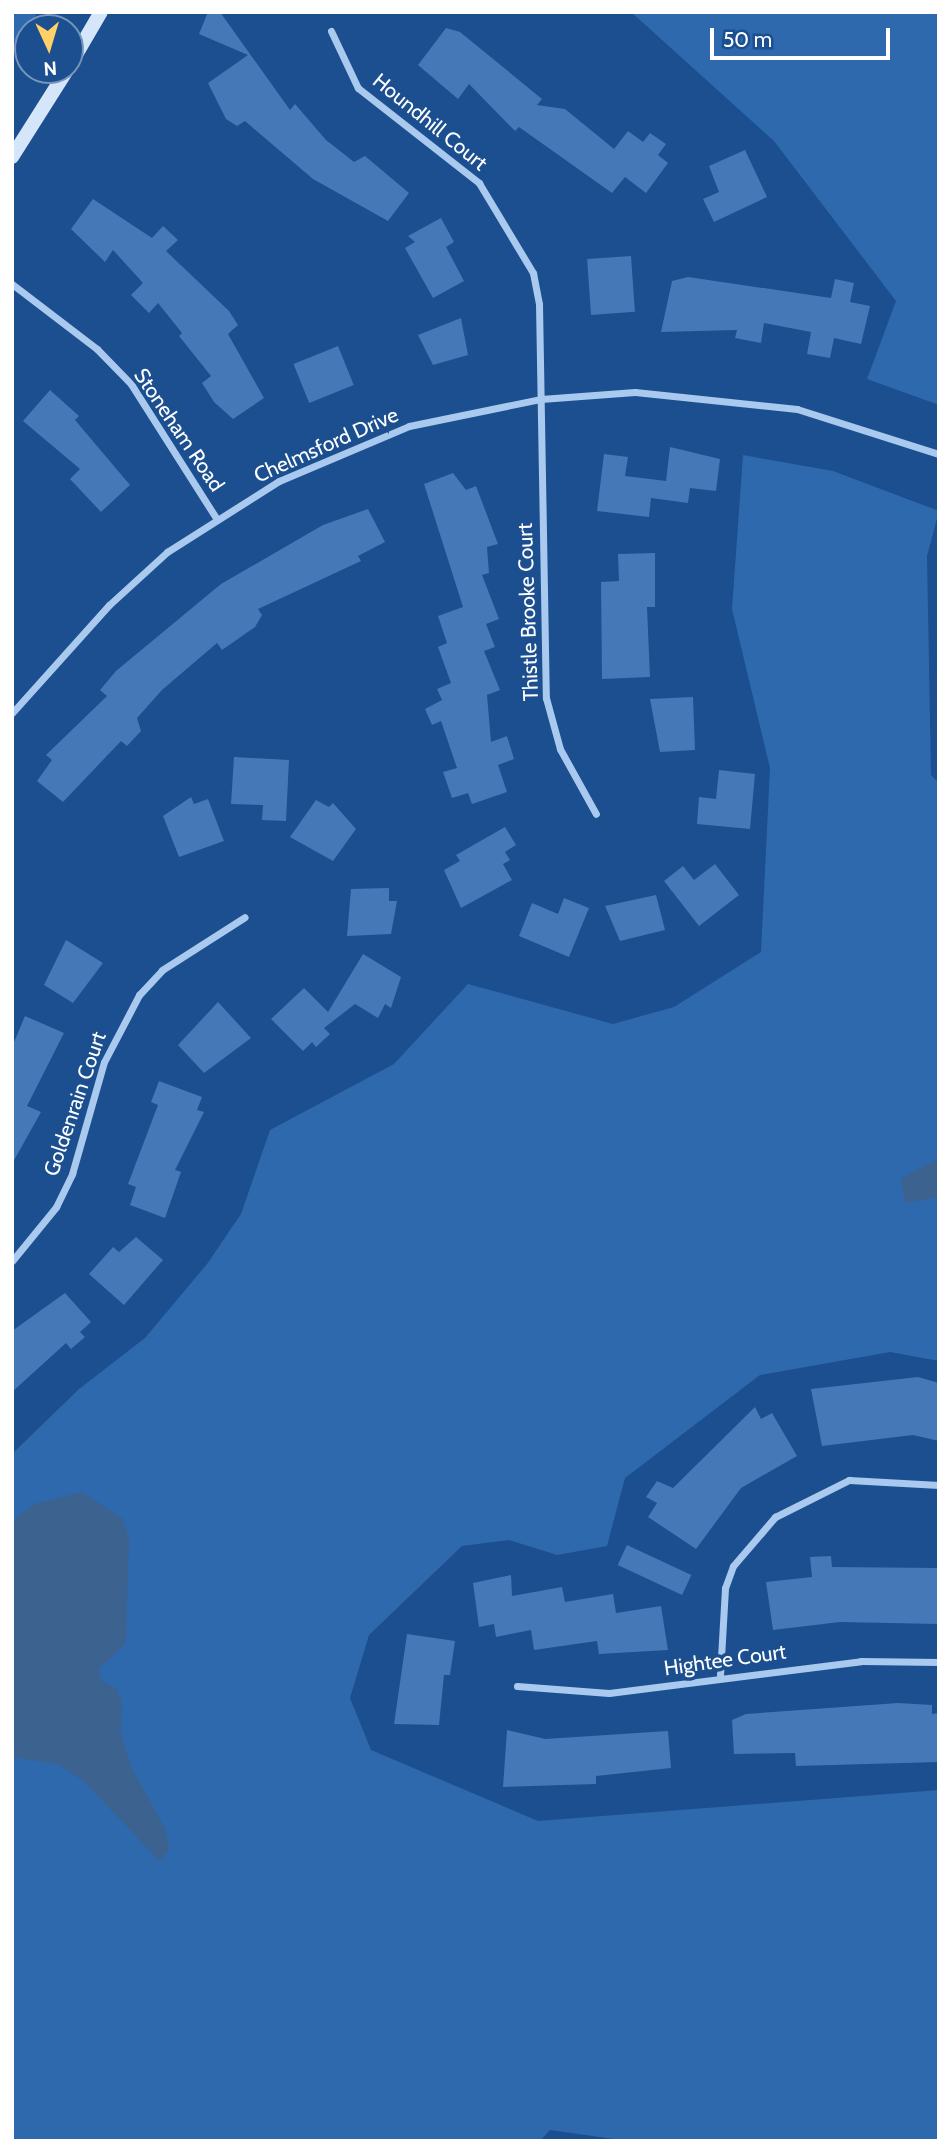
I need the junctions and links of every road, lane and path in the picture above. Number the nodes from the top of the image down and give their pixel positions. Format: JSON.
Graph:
{"nodes":[{"id":1,"x":101,"y":12,"type":"edge"},
{"id":2,"x":331,"y":31,"type":"dead end"},
{"id":3,"x":84,"y":41,"type":"edge"},
{"id":4,"x":58,"y":84,"type":"edge"},
{"id":5,"x":12,"y":157,"type":"edge"},
{"id":6,"x":12,"y":284,"type":"edge"},
{"id":7,"x":541,"y":399,"type":"junction"},
{"id":8,"x":939,"y":454,"type":"edge"},
{"id":9,"x":216,"y":518,"type":"junction"},
{"id":10,"x":12,"y":713,"type":"edge"},
{"id":11,"x":596,"y":814,"type":"dead end"},
{"id":12,"x":245,"y":917,"type":"dead end"},
{"id":13,"x":12,"y":1261,"type":"edge"},
{"id":14,"x":939,"y":1485,"type":"edge"},
{"id":15,"x":939,"y":1662,"type":"edge"},
{"id":16,"x":720,"y":1675,"type":"junction"},
{"id":17,"x":517,"y":1686,"type":"dead end"}],
"edges":[{"from":1,"to":3,"type":"street"},
{"from":2,"to":7,"type":"street","name":"Houndhill Court"},
{"from":4,"to":5,"type":"street"},
{"from":6,"to":9,"type":"street","name":"Stoneham Road"},
{"from":7,"to":8,"type":"street","name":"Chelmsford Drive"},
{"from":7,"to":9,"type":"street","name":"Chelmsford Drive"},
{"from":7,"to":11,"type":"street","name":"Thistle Brooke Court"},
{"from":9,"to":10,"type":"street","name":"Chelmsford Drive"},
{"from":12,"to":13,"type":"street","name":"Goldenrain Court"},
{"from":14,"to":16,"type":"street"},
{"from":15,"to":16,"type":"street","name":"Hightee Court"},
{"from":16,"to":17,"type":"street","name":"Hightee Court"}]}
